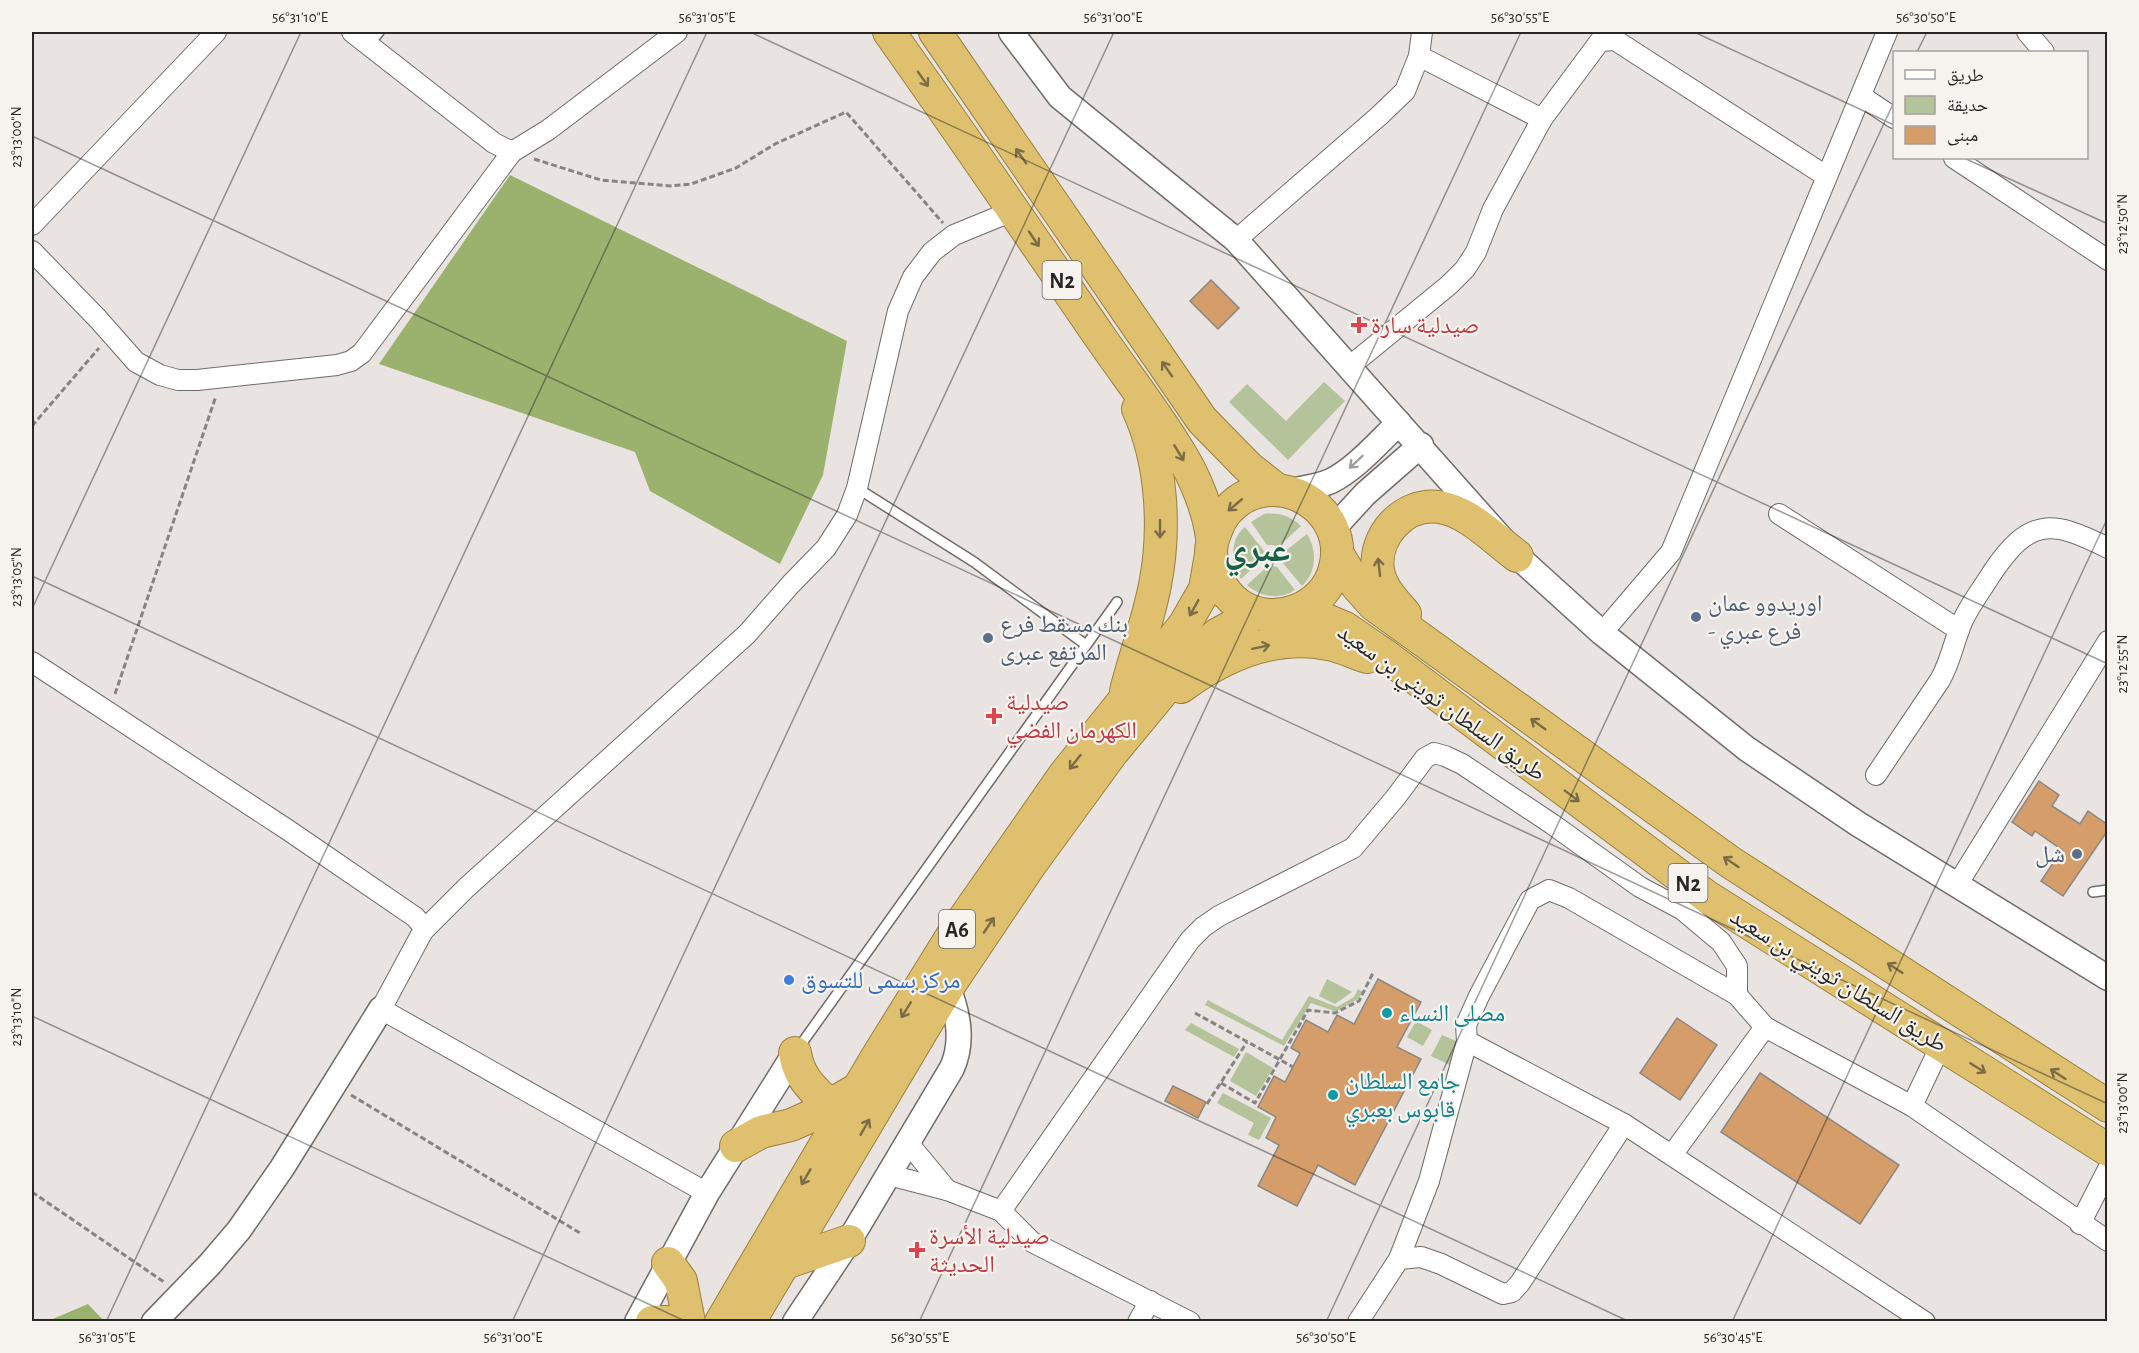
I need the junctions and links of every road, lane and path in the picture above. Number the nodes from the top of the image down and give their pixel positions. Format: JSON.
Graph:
{"nodes":[{"id":1,"x":216,"y":32,"type":"edge"},
{"id":2,"x":352,"y":32,"type":"edge"},
{"id":3,"x":677,"y":32,"type":"edge"},
{"id":4,"x":889,"y":32,"type":"edge"},
{"id":5,"x":935,"y":32,"type":"edge"},
{"id":6,"x":1011,"y":32,"type":"edge"},
{"id":7,"x":1422,"y":32,"type":"edge"},
{"id":8,"x":1887,"y":32,"type":"edge"},
{"id":9,"x":2027,"y":32,"type":"edge"},
{"id":10,"x":374,"y":38,"type":"edge"},
{"id":11,"x":2043,"y":51,"type":"edge"},
{"id":12,"x":1419,"y":56,"type":"junction"},
{"id":13,"x":1861,"y":96,"type":"junction"},
{"id":14,"x":1893,"y":117,"type":"edge"},
{"id":15,"x":1542,"y":119,"type":"junction"},
{"id":16,"x":512,"y":152,"type":"junction"},
{"id":17,"x":1956,"y":159,"type":"edge"},
{"id":18,"x":1826,"y":176,"type":"junction"},
{"id":19,"x":1015,"y":210,"type":"junction"},
{"id":20,"x":32,"y":225,"type":"edge"},
{"id":21,"x":954,"y":235,"type":"junction"},
{"id":22,"x":1236,"y":240,"type":"junction"},
{"id":23,"x":32,"y":251,"type":"edge"},
{"id":24,"x":2108,"y":260,"type":"edge"},
{"id":25,"x":111,"y":334,"type":"junction"},
{"id":26,"x":1100,"y":336,"type":"junction"},
{"id":27,"x":1349,"y":367,"type":"junction"},
{"id":28,"x":223,"y":376,"type":"junction"},
{"id":29,"x":1399,"y":423,"type":"junction"},
{"id":30,"x":32,"y":426,"type":"edge"},
{"id":31,"x":1421,"y":445,"type":"junction"},
{"id":32,"x":857,"y":488,"type":"junction"},
{"id":33,"x":1283,"y":490,"type":"junction"},
{"id":34,"x":1779,"y":514,"type":"dead end"},
{"id":35,"x":1335,"y":541,"type":"junction"},
{"id":36,"x":1212,"y":546,"type":"junction"},
{"id":37,"x":2108,"y":548,"type":"edge"},
{"id":38,"x":1517,"y":556,"type":"junction"},
{"id":39,"x":1117,"y":602,"type":"dead end"},
{"id":40,"x":1267,"y":614,"type":"junction"},
{"id":41,"x":1959,"y":630,"type":"junction"},
{"id":42,"x":1602,"y":633,"type":"junction"},
{"id":43,"x":2108,"y":641,"type":"edge"},
{"id":44,"x":1086,"y":645,"type":"junction"},
{"id":45,"x":1434,"y":649,"type":"junction"},
{"id":46,"x":32,"y":662,"type":"edge"},
{"id":47,"x":1453,"y":708,"type":"junction"},
{"id":48,"x":1131,"y":711,"type":"junction"},
{"id":49,"x":109,"y":713,"type":"junction"},
{"id":50,"x":1876,"y":776,"type":"dead end"},
{"id":51,"x":1957,"y":885,"type":"junction"},
{"id":52,"x":2108,"y":890,"type":"edge"},
{"id":53,"x":2093,"y":892,"type":"dead end"},
{"id":54,"x":423,"y":931,"type":"junction"},
{"id":55,"x":1372,"y":974,"type":"dead end"},
{"id":56,"x":2108,"y":978,"type":"edge"},
{"id":57,"x":948,"y":987,"type":"junction"},
{"id":58,"x":1737,"y":995,"type":"junction"},
{"id":59,"x":381,"y":1010,"type":"junction"},
{"id":60,"x":1195,"y":1013,"type":"dead end"},
{"id":61,"x":1765,"y":1027,"type":"junction"},
{"id":62,"x":1467,"y":1041,"type":"junction"},
{"id":63,"x":1247,"y":1042,"type":"junction"},
{"id":64,"x":1941,"y":1045,"type":"junction"},
{"id":65,"x":795,"y":1053,"type":"junction"},
{"id":66,"x":1280,"y":1060,"type":"junction"},
{"id":67,"x":1293,"y":1067,"type":"dead end"},
{"id":68,"x":1221,"y":1083,"type":"junction"},
{"id":69,"x":334,"y":1084,"type":"junction"},
{"id":70,"x":859,"y":1088,"type":"junction"},
{"id":71,"x":1207,"y":1104,"type":"dead end"},
{"id":72,"x":829,"y":1105,"type":"junction"},
{"id":73,"x":1912,"y":1106,"type":"junction"},
{"id":74,"x":2108,"y":1106,"type":"edge"},
{"id":75,"x":1624,"y":1124,"type":"junction"},
{"id":76,"x":908,"y":1143,"type":"junction"},
{"id":77,"x":736,"y":1146,"type":"junction"},
{"id":78,"x":2108,"y":1150,"type":"edge"},
{"id":79,"x":1672,"y":1155,"type":"junction"},
{"id":80,"x":2108,"y":1169,"type":"edge"},
{"id":81,"x":889,"y":1175,"type":"junction"},
{"id":82,"x":947,"y":1190,"type":"junction"},
{"id":83,"x":32,"y":1192,"type":"edge"},
{"id":84,"x":707,"y":1193,"type":"junction"},
{"id":85,"x":1001,"y":1211,"type":"junction"},
{"id":86,"x":2080,"y":1224,"type":"junction"},
{"id":87,"x":580,"y":1233,"type":"dead end"},
{"id":88,"x":849,"y":1241,"type":"junction"},
{"id":89,"x":2108,"y":1241,"type":"edge"},
{"id":90,"x":1398,"y":1259,"type":"junction"},
{"id":91,"x":668,"y":1263,"type":"junction"},
{"id":92,"x":785,"y":1263,"type":"junction"},
{"id":93,"x":180,"y":1293,"type":"junction"},
{"id":94,"x":1150,"y":1301,"type":"junction"},
{"id":95,"x":154,"y":1322,"type":"edge"},
{"id":96,"x":637,"y":1322,"type":"edge"},
{"id":97,"x":652,"y":1322,"type":"edge"},
{"id":98,"x":666,"y":1322,"type":"edge"},
{"id":99,"x":689,"y":1322,"type":"edge"},
{"id":100,"x":721,"y":1322,"type":"edge"},
{"id":101,"x":749,"y":1322,"type":"edge"},
{"id":102,"x":795,"y":1322,"type":"edge"},
{"id":103,"x":1138,"y":1322,"type":"edge"},
{"id":104,"x":1190,"y":1322,"type":"edge"},
{"id":105,"x":1359,"y":1322,"type":"edge"},
{"id":106,"x":1925,"y":1322,"type":"edge"}],
"edges":[{"from":1,"to":20,"type":"street"},
{"from":2,"to":10,"type":"street"},
{"from":3,"to":16,"type":"street"},
{"from":4,"to":19,"type":"highway","number":"N2","one_way":true},
{"from":33,"to":5,"type":"highway","number":"N2","one_way":true},
{"from":6,"to":22,"type":"street"},
{"from":7,"to":12,"type":"street"},
{"from":8,"to":13,"type":"street"},
{"from":9,"to":11,"type":"street"},
{"from":10,"to":16,"type":"street"},
{"from":12,"to":15,"type":"street"},
{"from":12,"to":22,"type":"street"},
{"from":13,"to":14,"type":"street"},
{"from":13,"to":18,"type":"street"},
{"from":15,"to":18,"type":"street"},
{"from":15,"to":27,"type":"street"},
{"from":16,"to":21,"type":"path"},
{"from":16,"to":28,"type":"street"},
{"from":17,"to":24,"type":"street"},
{"from":18,"to":42,"type":"street"},
{"from":19,"to":21,"type":"street"},
{"from":19,"to":26,"type":"highway","number":"N2","one_way":true},
{"from":21,"to":32,"type":"street"},
{"from":22,"to":27,"type":"street"},
{"from":23,"to":25,"type":"street"},
{"from":25,"to":28,"type":"street"},
{"from":25,"to":30,"type":"path"},
{"from":26,"to":36,"type":"highway","number":"N2","one_way":true},
{"from":26,"to":48,"type":"highway","one_way":true},
{"from":27,"to":29,"type":"street"},
{"from":28,"to":49,"type":"path"},
{"from":29,"to":31,"type":"street"},
{"from":29,"to":33,"type":"street","one_way":true},
{"from":31,"to":35,"type":"street"},
{"from":31,"to":38,"type":"street"},
{"from":32,"to":44,"type":"lane"},
{"from":32,"to":54,"type":"street"},
{"from":33,"to":35,"type":"highway","number":"N2"},
{"from":33,"to":36,"type":"highway","one_way":true},
{"from":34,"to":41,"type":"street"},
{"from":35,"to":40,"type":"highway"},
{"from":35,"to":45,"type":"highway","name":"طريق السلطان ثويني بن سعيد","number":"N2"},
{"from":36,"to":40,"type":"highway","number":"N2"},
{"from":36,"to":48,"type":"highway","number":"A6","one_way":true},
{"from":37,"to":41,"type":"street"},
{"from":38,"to":42,"type":"street"},
{"from":45,"to":38,"type":"highway","one_way":true},
{"from":39,"to":44,"type":"lane"},
{"from":40,"to":47,"type":"highway","name":"طريق السلطان ثويني بن سعيد","number":"N2"},
{"from":40,"to":48,"type":"highway","number":"A6"},
{"from":41,"to":50,"type":"street"},
{"from":42,"to":51,"type":"street"},
{"from":43,"to":51,"type":"street"},
{"from":44,"to":65,"type":"lane"},
{"from":74,"to":45,"type":"highway","name":"طريق السلطان ثويني بن سعيد","number":"N2","one_way":true},
{"from":46,"to":49,"type":"street"},
{"from":48,"to":47,"type":"highway","one_way":true},
{"from":47,"to":64,"type":"highway","name":"طريق السلطان ثويني بن سعيد","number":"N2","one_way":true},
{"from":57,"to":48,"type":"highway","number":"A6","one_way":true},
{"from":48,"to":70,"type":"highway","number":"A6","one_way":true},
{"from":49,"to":54,"type":"street"},
{"from":51,"to":56,"type":"street"},
{"from":52,"to":53,"type":"lane"},
{"from":54,"to":59,"type":"street"},
{"from":55,"to":66,"type":"path"},
{"from":57,"to":76,"type":"street"},
{"from":92,"to":57,"type":"highway","number":"A6","one_way":true},
{"from":58,"to":61,"type":"street"},
{"from":58,"to":62,"type":"street"},
{"from":58,"to":85,"type":"street"},
{"from":59,"to":69,"type":"street"},
{"from":59,"to":84,"type":"street"},
{"from":60,"to":63,"type":"path"},
{"from":61,"to":73,"type":"street"},
{"from":61,"to":79,"type":"street"},
{"from":62,"to":75,"type":"street"},
{"from":62,"to":90,"type":"street"},
{"from":63,"to":66,"type":"path"},
{"from":63,"to":68,"type":"path"},
{"from":64,"to":73,"type":"street"},
{"from":64,"to":78,"type":"highway","name":"طريق السلطان ثويني بن سعيد","number":"N2","one_way":true},
{"from":65,"to":72,"type":"highway"},
{"from":65,"to":77,"type":"street"},
{"from":66,"to":67,"type":"path"},
{"from":66,"to":68,"type":"path"},
{"from":68,"to":71,"type":"path"},
{"from":69,"to":87,"type":"path"},
{"from":69,"to":93,"type":"street"},
{"from":70,"to":72,"type":"highway"},
{"from":70,"to":100,"type":"highway","number":"A6","one_way":true},
{"from":72,"to":77,"type":"highway"},
{"from":73,"to":86,"type":"street"},
{"from":75,"to":79,"type":"street"},
{"from":75,"to":90,"type":"street"},
{"from":76,"to":81,"type":"street"},
{"from":76,"to":82,"type":"street"},
{"from":77,"to":84,"type":"street"},
{"from":79,"to":106,"type":"street"},
{"from":80,"to":86,"type":"street"},
{"from":81,"to":82,"type":"street"},
{"from":81,"to":88,"type":"street"},
{"from":82,"to":85,"type":"street"},
{"from":83,"to":93,"type":"path"},
{"from":84,"to":91,"type":"street"},
{"from":85,"to":94,"type":"street"},
{"from":86,"to":89,"type":"street"},
{"from":88,"to":92,"type":"highway"},
{"from":88,"to":102,"type":"street"},
{"from":90,"to":105,"type":"street"},
{"from":91,"to":96,"type":"street"},
{"from":91,"to":99,"type":"highway"},
{"from":92,"to":101,"type":"highway","number":"A6"},
{"from":93,"to":95,"type":"street"},
{"from":94,"to":103,"type":"street"},
{"from":94,"to":104,"type":"street"},
{"from":97,"to":98,"type":"highway"}]}
